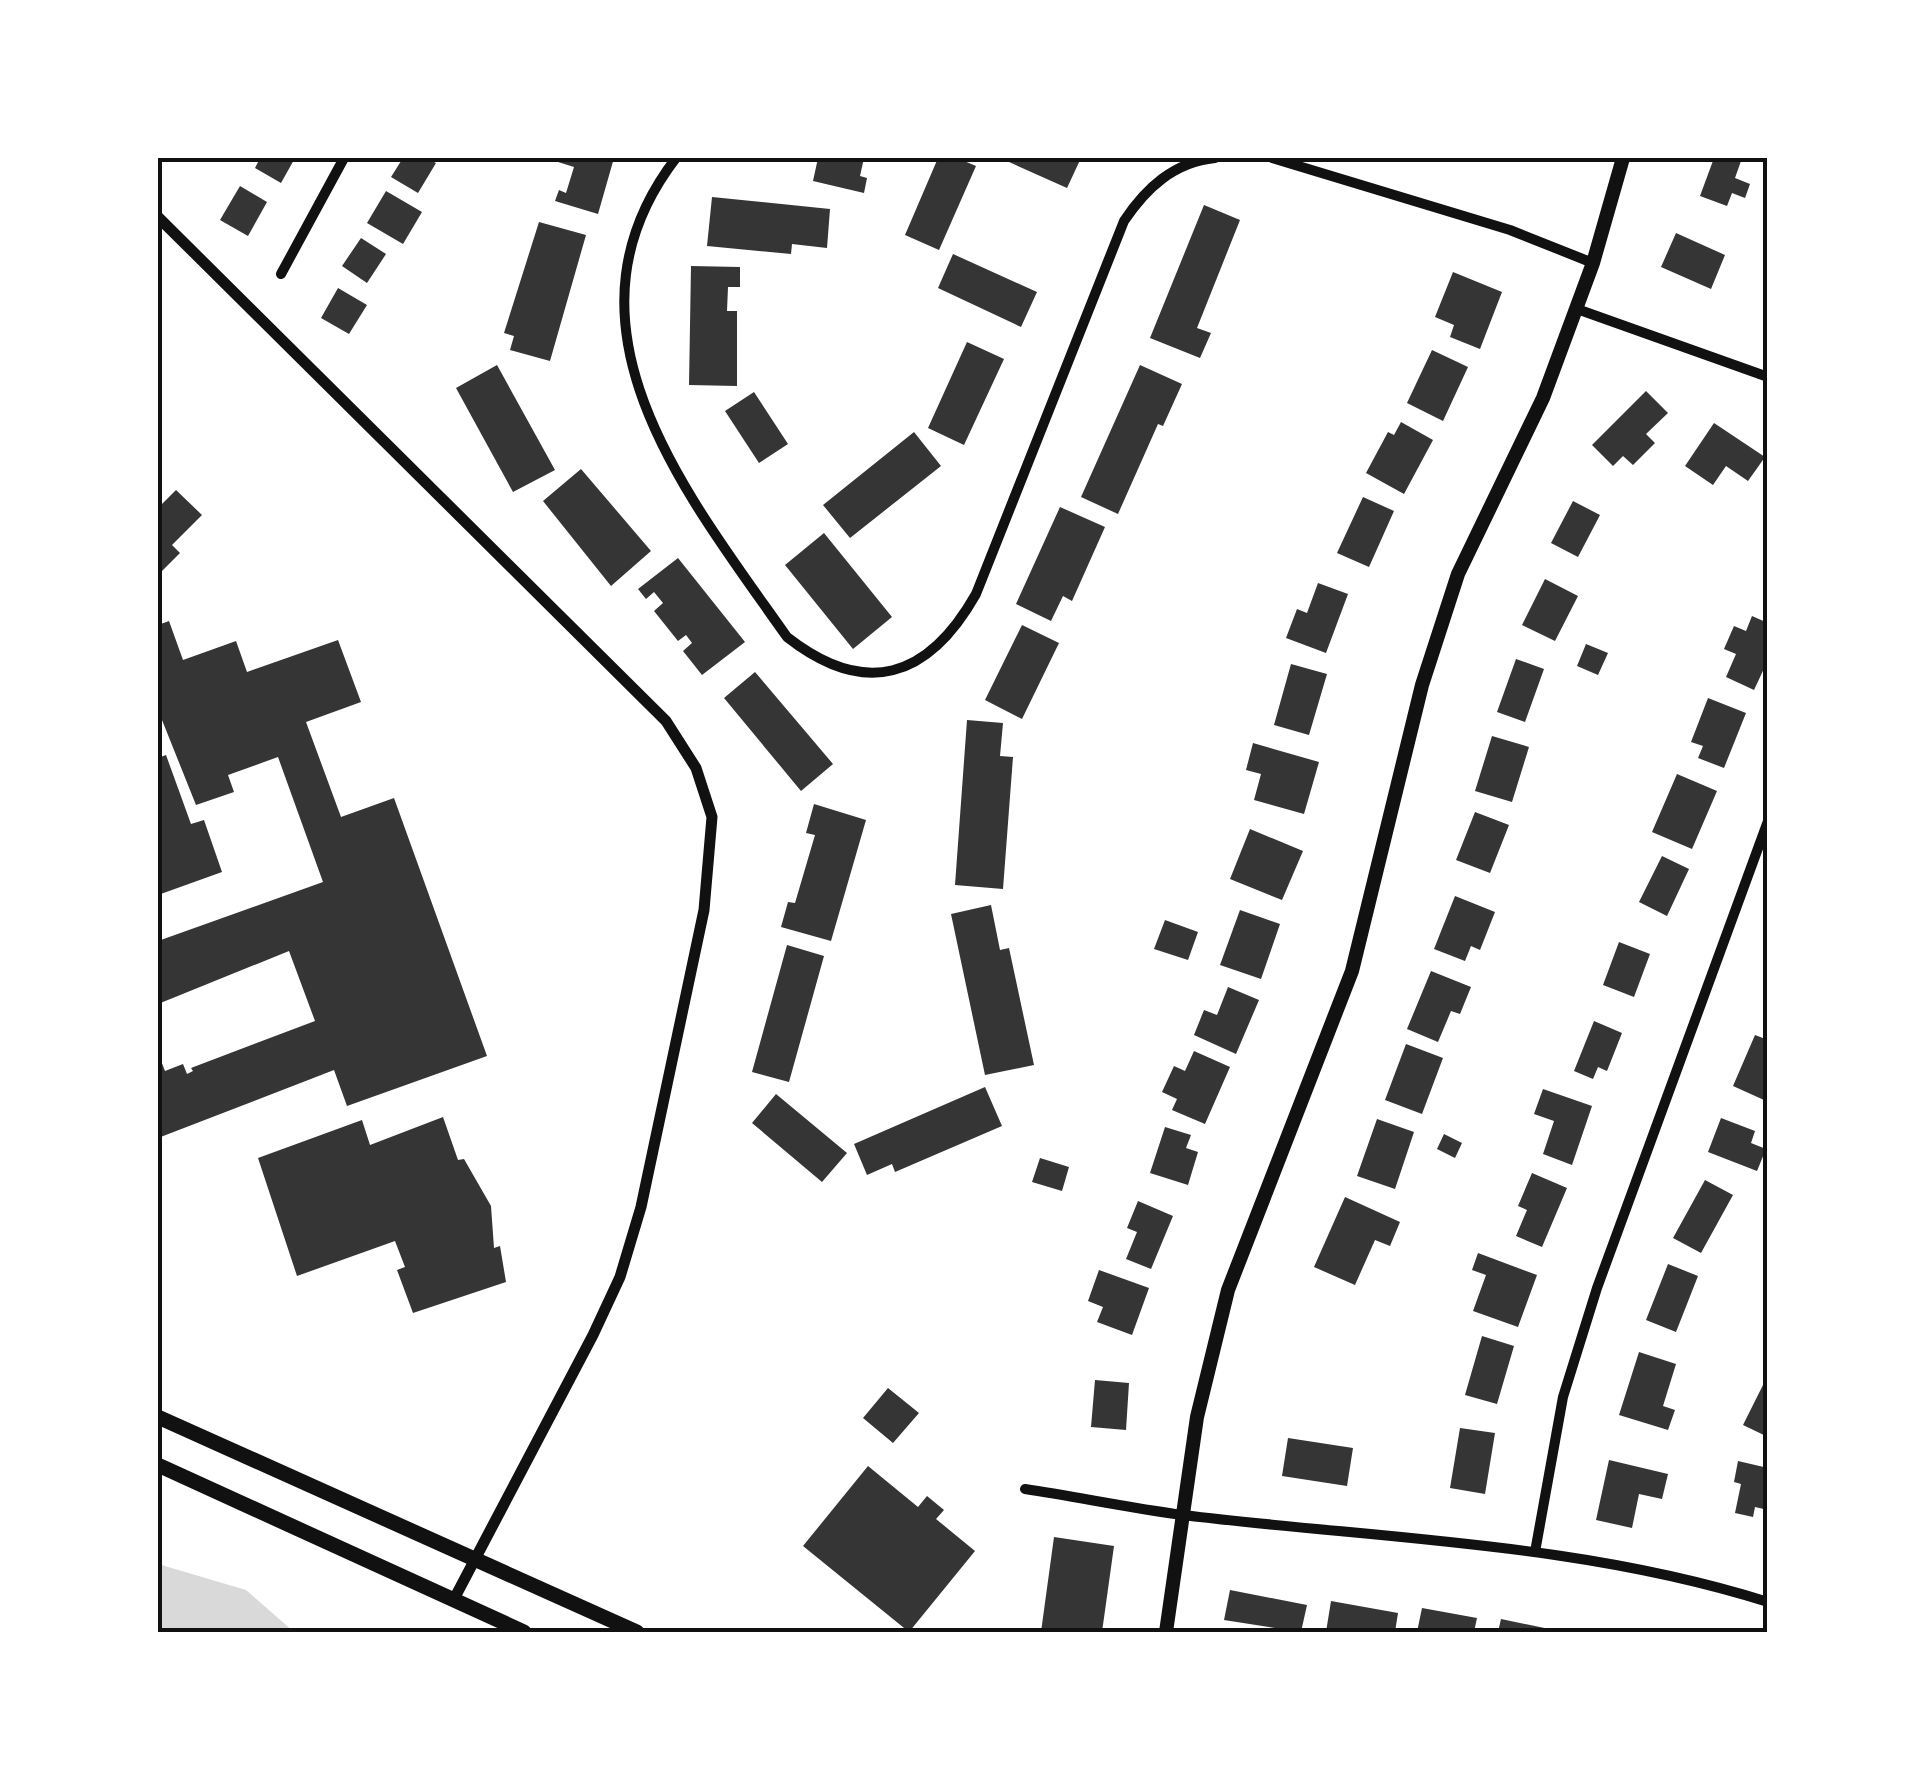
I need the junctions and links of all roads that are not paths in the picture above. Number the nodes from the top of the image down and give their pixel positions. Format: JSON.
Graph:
{"nodes":[{"id":1,"x":344,"y":158,"type":"edge"},
{"id":2,"x":676,"y":158,"type":"edge"},
{"id":3,"x":1197,"y":158,"type":"edge"},
{"id":4,"x":1215,"y":158,"type":"edge"},
{"id":5,"x":1272,"y":158,"type":"edge"},
{"id":6,"x":1623,"y":158,"type":"edge"},
{"id":7,"x":158,"y":216,"type":"edge"},
{"id":8,"x":1593,"y":263,"type":"junction"},
{"id":9,"x":281,"y":274,"type":"dead end"},
{"id":10,"x":1577,"y":308,"type":"junction"},
{"id":11,"x":1768,"y":376,"type":"edge"},
{"id":12,"x":1768,"y":821,"type":"edge"},
{"id":13,"x":158,"y":1417,"type":"edge"},
{"id":14,"x":158,"y":1465,"type":"edge"},
{"id":15,"x":1026,"y":1489,"type":"dead end"},
{"id":16,"x":1182,"y":1514,"type":"junction"},
{"id":17,"x":1535,"y":1552,"type":"junction"},
{"id":18,"x":475,"y":1560,"type":"junction"},
{"id":19,"x":453,"y":1601,"type":"junction"},
{"id":20,"x":1768,"y":1602,"type":"edge"},
{"id":21,"x":524,"y":1632,"type":"edge"},
{"id":22,"x":636,"y":1632,"type":"edge"},
{"id":23,"x":1166,"y":1632,"type":"edge"}],
"edges":[{"from":1,"to":9,"type":"street"},
{"from":2,"to":3,"type":"street"},
{"from":3,"to":4,"type":"street"},
{"from":5,"to":8,"type":"street"},
{"from":6,"to":8,"type":"main road"},
{"from":7,"to":18,"type":"street"},
{"from":8,"to":10,"type":"main road"},
{"from":10,"to":11,"type":"street"},
{"from":10,"to":16,"type":"main road"},
{"from":12,"to":17,"type":"street"},
{"from":13,"to":18,"type":"main road"},
{"from":14,"to":19,"type":"main road"},
{"from":15,"to":16,"type":"street"},
{"from":16,"to":17,"type":"street"},
{"from":16,"to":23,"type":"main road"},
{"from":17,"to":20,"type":"street"},
{"from":18,"to":19,"type":"street"},
{"from":18,"to":22,"type":"main road"},
{"from":19,"to":21,"type":"main road"}]}
